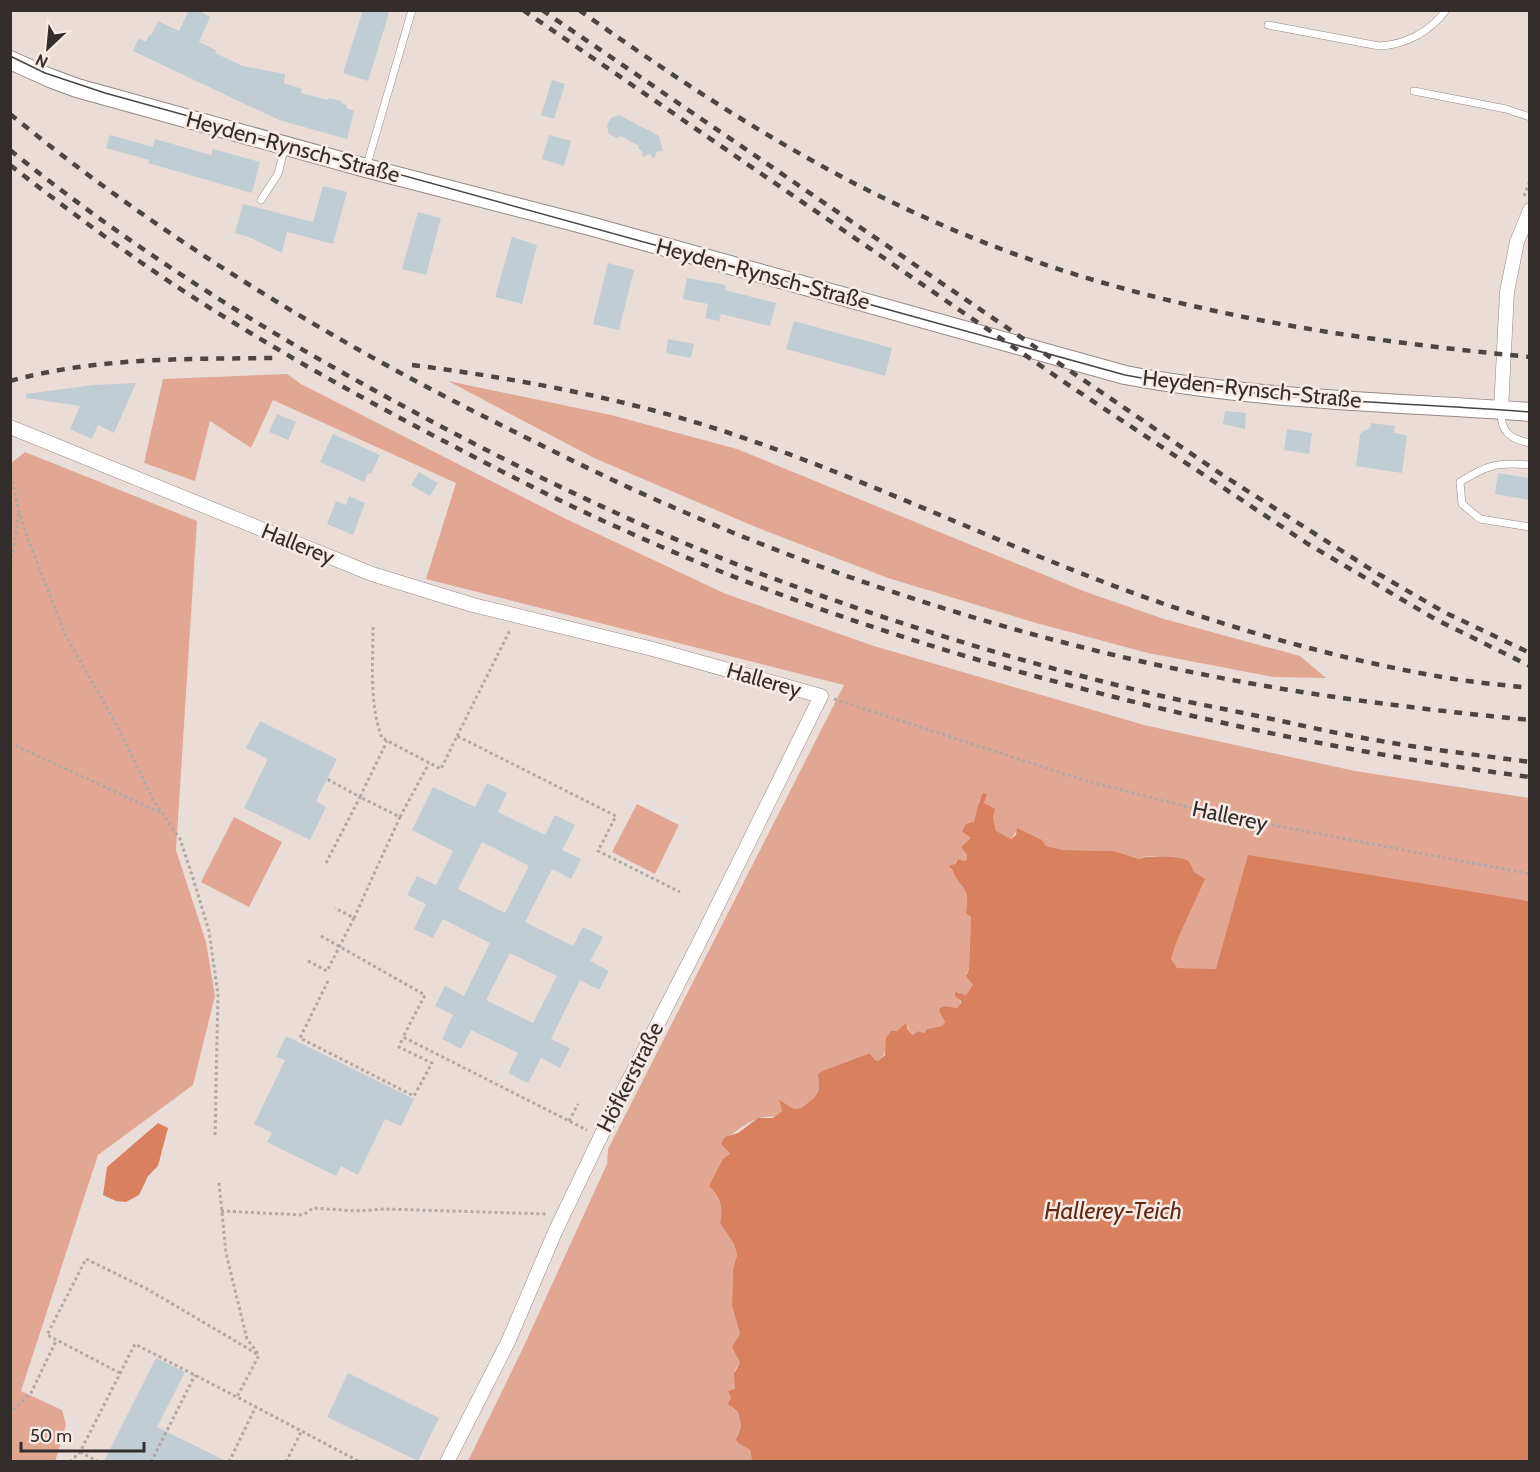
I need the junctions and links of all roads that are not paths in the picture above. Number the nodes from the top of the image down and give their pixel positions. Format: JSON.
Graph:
{"nodes":[{"id":1,"x":412,"y":10,"type":"edge"},
{"id":2,"x":1446,"y":10,"type":"edge"},
{"id":3,"x":1268,"y":25,"type":"dead end"},
{"id":4,"x":10,"y":60,"type":"edge"},
{"id":5,"x":1414,"y":91,"type":"dead end"},
{"id":6,"x":1530,"y":117,"type":"edge"},
{"id":7,"x":285,"y":146,"type":"junction"},
{"id":8,"x":366,"y":168,"type":"junction"},
{"id":9,"x":261,"y":200,"type":"dead end"},
{"id":10,"x":1530,"y":210,"type":"edge"},
{"id":11,"x":1501,"y":410,"type":"junction"},
{"id":12,"x":1530,"y":412,"type":"edge"},
{"id":13,"x":12,"y":432,"type":"edge"},
{"id":14,"x":1530,"y":443,"type":"edge"},
{"id":15,"x":1530,"y":465,"type":"edge"},
{"id":16,"x":1530,"y":527,"type":"edge"},
{"id":17,"x":821,"y":696,"type":"joint"},
{"id":18,"x":447,"y":1461,"type":"edge"}],
"edges":[{"from":1,"to":8,"type":"lane"},
{"from":2,"to":3,"type":"lane"},
{"from":4,"to":7,"type":"main road","name":"Heyden-Rynsch-Straße"},
{"from":5,"to":6,"type":"lane"},
{"from":7,"to":8,"type":"main road","name":"Heyden-Rynsch-Straße"},
{"from":7,"to":9,"type":"lane"},
{"from":8,"to":11,"type":"main road","name":"Heyden-Rynsch-Straße"},
{"from":10,"to":11,"type":"street"},
{"from":11,"to":12,"type":"main road","name":"Heyden-Rynsch-Straße"},
{"from":11,"to":14,"type":"lane"},
{"from":13,"to":17,"type":"street","name":"Hallerey"},
{"from":15,"to":16,"type":"lane"},
{"from":17,"to":18,"type":"street","name":"Höfkerstraße"}]}
